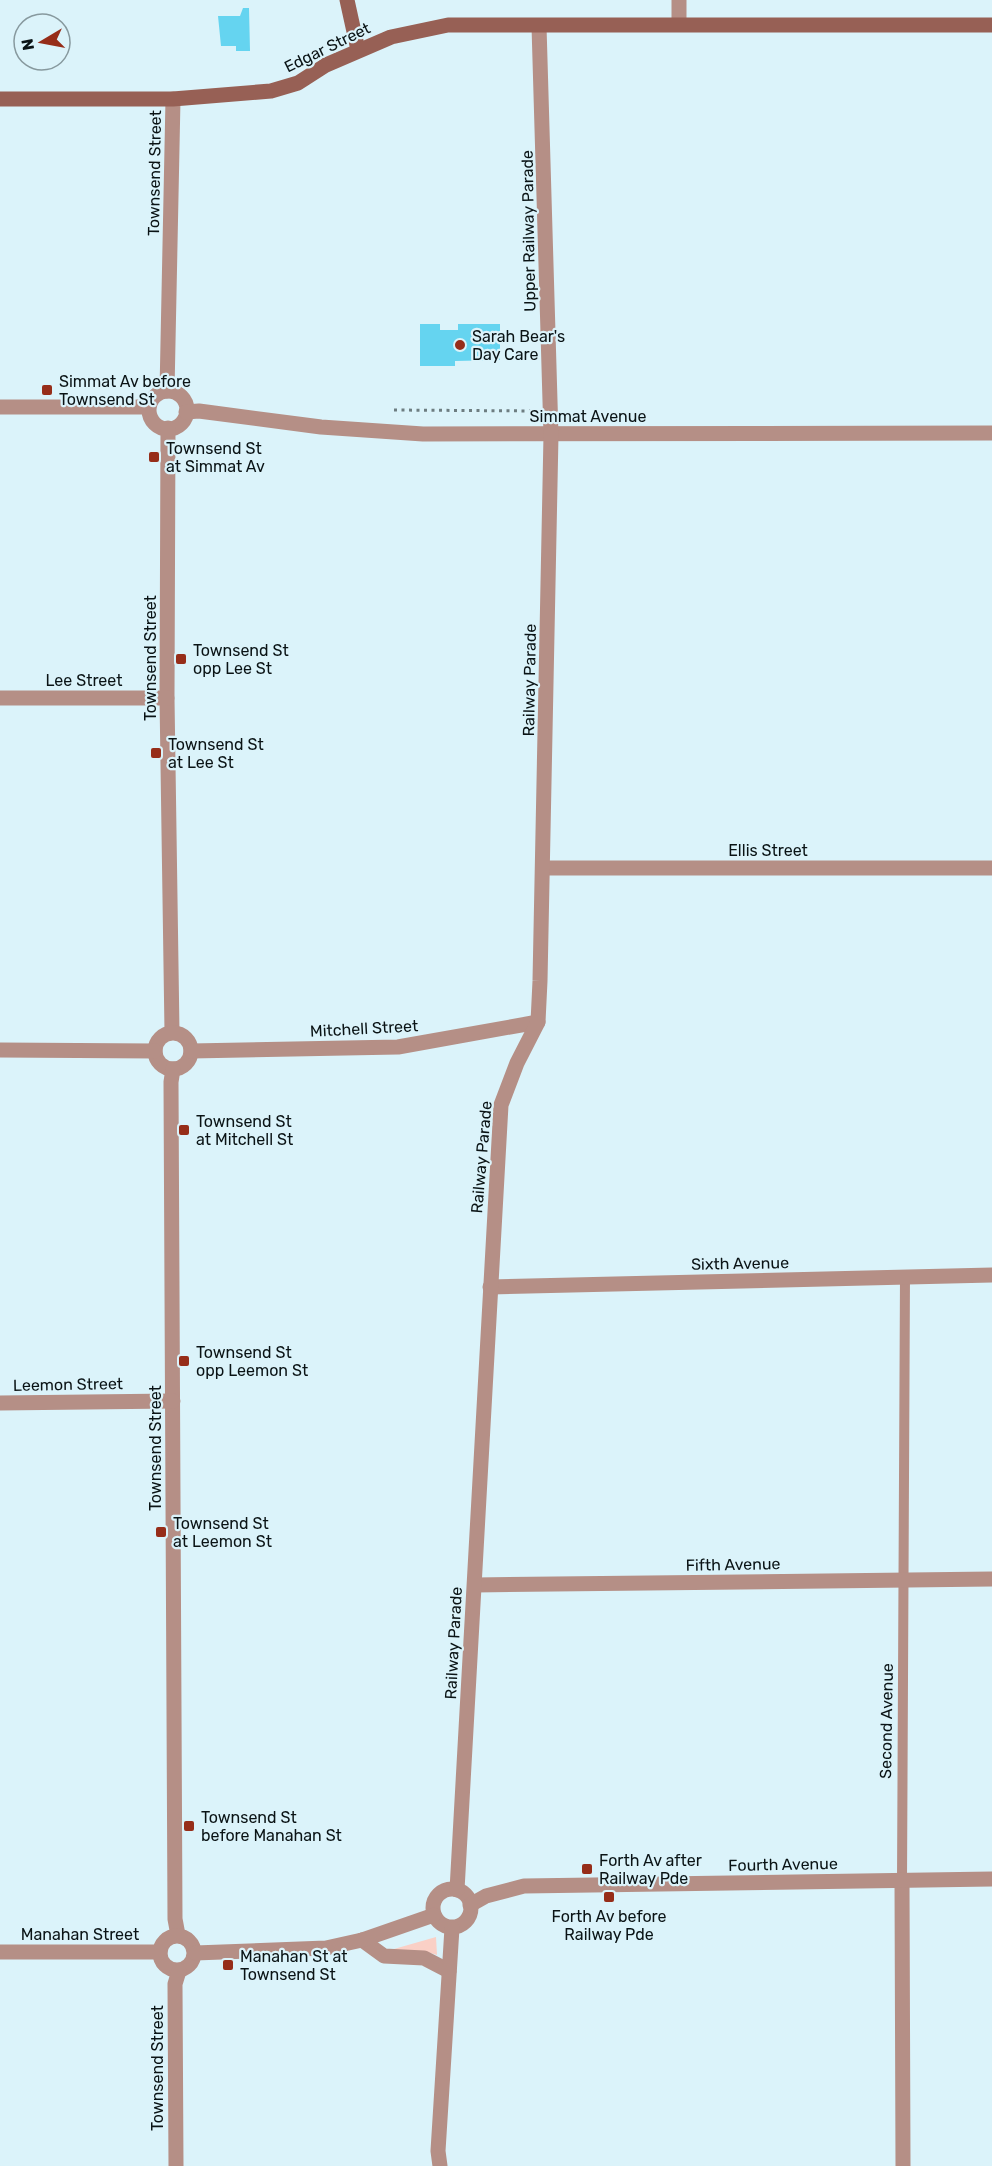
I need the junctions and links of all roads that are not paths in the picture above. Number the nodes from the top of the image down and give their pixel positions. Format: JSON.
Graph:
{"nodes":[{"id":1,"x":347,"y":0,"type":"edge"},
{"id":2,"x":679,"y":0,"type":"edge"},
{"id":3,"x":679,"y":24,"type":"junction"},
{"id":4,"x":992,"y":25,"type":"edge"},
{"id":5,"x":539,"y":26,"type":"junction"},
{"id":6,"x":358,"y":50,"type":"junction"},
{"id":7,"x":0,"y":99,"type":"edge"},
{"id":8,"x":173,"y":99,"type":"junction"},
{"id":9,"x":166,"y":391,"type":"junction"},
{"id":10,"x":149,"y":406,"type":"junction"},
{"id":11,"x":0,"y":407,"type":"edge"},
{"id":12,"x":186,"y":412,"type":"junction"},
{"id":13,"x":168,"y":428,"type":"junction"},
{"id":14,"x":992,"y":433,"type":"edge"},
{"id":15,"x":551,"y":435,"type":"junction"},
{"id":16,"x":0,"y":698,"type":"edge"},
{"id":17,"x":167,"y":698,"type":"junction"},
{"id":18,"x":544,"y":868,"type":"junction"},
{"id":19,"x":992,"y":868,"type":"edge"},
{"id":20,"x":538,"y":1022,"type":"junction"},
{"id":21,"x":172,"y":1032,"type":"junction"},
{"id":22,"x":0,"y":1050,"type":"edge"},
{"id":23,"x":154,"y":1051,"type":"junction"},
{"id":24,"x":191,"y":1051,"type":"junction"},
{"id":25,"x":173,"y":1069,"type":"junction"},
{"id":26,"x":992,"y":1275,"type":"edge"},
{"id":27,"x":905,"y":1276,"type":"junction"},
{"id":28,"x":490,"y":1287,"type":"junction"},
{"id":29,"x":172,"y":1401,"type":"junction"},
{"id":30,"x":0,"y":1403,"type":"edge"},
{"id":31,"x":992,"y":1579,"type":"edge"},
{"id":32,"x":906,"y":1581,"type":"junction"},
{"id":33,"x":475,"y":1585,"type":"junction"},
{"id":34,"x":992,"y":1879,"type":"edge"},
{"id":35,"x":903,"y":1881,"type":"junction"},
{"id":36,"x":457,"y":1890,"type":"junction"},
{"id":37,"x":470,"y":1905,"type":"junction"},
{"id":38,"x":434,"y":1915,"type":"junction"},
{"id":39,"x":452,"y":1928,"type":"junction"},
{"id":40,"x":178,"y":1935,"type":"junction"},
{"id":41,"x":362,"y":1940,"type":"junction"},
{"id":42,"x":0,"y":1952,"type":"edge"},
{"id":43,"x":160,"y":1952,"type":"junction"},
{"id":44,"x":195,"y":1953,"type":"junction"},
{"id":45,"x":178,"y":1971,"type":"junction"},
{"id":46,"x":449,"y":1971,"type":"junction"},
{"id":47,"x":176,"y":2166,"type":"edge"},
{"id":48,"x":440,"y":2166,"type":"edge"},
{"id":49,"x":903,"y":2166,"type":"edge"}],
"edges":[{"from":1,"to":6,"type":"main road"},
{"from":2,"to":3,"type":"street"},
{"from":3,"to":4,"type":"main road","name":"Edgar Street"},
{"from":3,"to":5,"type":"main road","name":"Edgar Street"},
{"from":5,"to":6,"type":"main road","name":"Edgar Street"},
{"from":5,"to":15,"type":"street","name":"Upper Railway Parade"},
{"from":6,"to":8,"type":"main road","name":"Edgar Street"},
{"from":7,"to":8,"type":"main road","name":"Edgar Street"},
{"from":8,"to":9,"type":"street","name":"Townsend Street"},
{"from":9,"to":10,"type":"street"},
{"from":9,"to":12,"type":"street"},
{"from":10,"to":11,"type":"street"},
{"from":10,"to":13,"type":"street"},
{"from":12,"to":13,"type":"street"},
{"from":12,"to":15,"type":"street","name":"Simmat Avenue"},
{"from":13,"to":17,"type":"street","name":"Townsend Street"},
{"from":14,"to":15,"type":"street","name":"Simmat Avenue"},
{"from":15,"to":18,"type":"street","name":"Railway Parade"},
{"from":16,"to":17,"type":"street","name":"Lee Street"},
{"from":17,"to":21,"type":"street","name":"Townsend Street"},
{"from":18,"to":19,"type":"street","name":"Ellis Street"},
{"from":18,"to":20,"type":"street","name":"Railway Parade"},
{"from":20,"to":24,"type":"street","name":"Mitchell Street"},
{"from":20,"to":28,"type":"street","name":"Railway Parade"},
{"from":21,"to":23,"type":"street"},
{"from":21,"to":24,"type":"street"},
{"from":22,"to":23,"type":"street"},
{"from":23,"to":25,"type":"street"},
{"from":24,"to":25,"type":"street"},
{"from":25,"to":29,"type":"street","name":"Townsend Street"},
{"from":26,"to":27,"type":"street","name":"Sixth Avenue"},
{"from":27,"to":28,"type":"street","name":"Sixth Avenue"},
{"from":27,"to":32,"type":"lane","name":"Second Avenue"},
{"from":28,"to":33,"type":"street","name":"Railway Parade"},
{"from":29,"to":30,"type":"street","name":"Leemon Street"},
{"from":29,"to":40,"type":"street","name":"Townsend Street"},
{"from":31,"to":32,"type":"street","name":"Fifth Avenue"},
{"from":32,"to":33,"type":"street","name":"Fifth Avenue"},
{"from":32,"to":35,"type":"lane","name":"Second Avenue"},
{"from":33,"to":36,"type":"street","name":"Railway Parade"},
{"from":34,"to":35,"type":"street","name":"Fourth Avenue"},
{"from":35,"to":37,"type":"street","name":"Fourth Avenue"},
{"from":35,"to":49,"type":"street","name":"Second Avenue"},
{"from":36,"to":37,"type":"street"},
{"from":36,"to":38,"type":"street"},
{"from":37,"to":39,"type":"street"},
{"from":38,"to":39,"type":"street"},
{"from":38,"to":41,"type":"street"},
{"from":39,"to":46,"type":"street"},
{"from":40,"to":43,"type":"street"},
{"from":40,"to":44,"type":"street"},
{"from":41,"to":44,"type":"street"},
{"from":41,"to":46,"type":"street"},
{"from":42,"to":43,"type":"street","name":"Manahan Street"},
{"from":43,"to":45,"type":"street"},
{"from":44,"to":45,"type":"street"},
{"from":45,"to":47,"type":"street","name":"Townsend Street"},
{"from":46,"to":48,"type":"street"}]}
